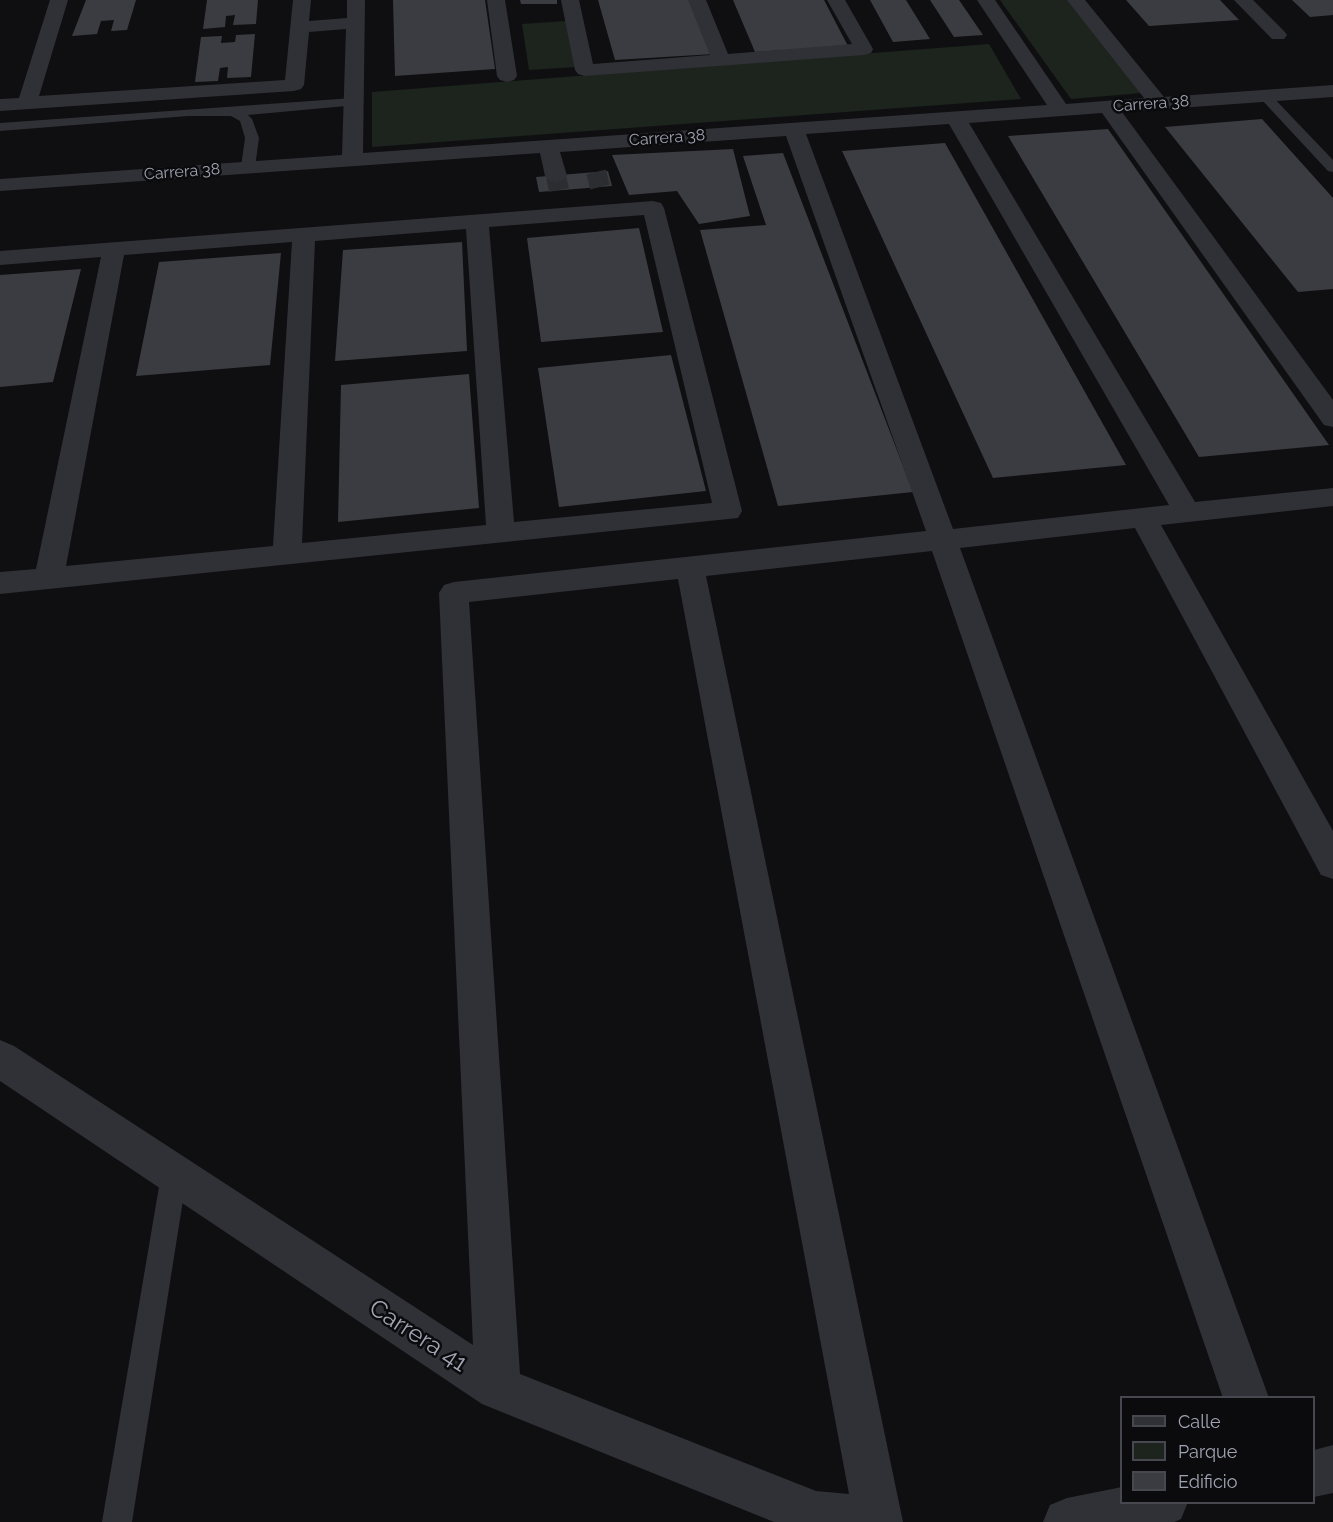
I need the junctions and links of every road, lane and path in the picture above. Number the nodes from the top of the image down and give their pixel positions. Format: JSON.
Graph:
{"nodes":[{"id":1,"x":59,"y":0,"type":"edge"},
{"id":2,"x":302,"y":0,"type":"edge"},
{"id":3,"x":356,"y":0,"type":"edge"},
{"id":4,"x":496,"y":0,"type":"edge"},
{"id":5,"x":570,"y":0,"type":"edge"},
{"id":6,"x":697,"y":0,"type":"edge"},
{"id":7,"x":836,"y":0,"type":"edge"},
{"id":8,"x":986,"y":0,"type":"edge"},
{"id":9,"x":1076,"y":0,"type":"edge"},
{"id":10,"x":1243,"y":0,"type":"edge"},
{"id":11,"x":354,"y":23,"type":"junction"},
{"id":12,"x":300,"y":27,"type":"junction"},
{"id":13,"x":1278,"y":35,"type":"dead end"},
{"id":14,"x":721,"y":60,"type":"junction"},
{"id":15,"x":507,"y":76,"type":"dead end"},
{"id":16,"x":1333,"y":91,"type":"edge"},
{"id":17,"x":1265,"y":96,"type":"junction"},
{"id":18,"x":353,"y":102,"type":"junction"},
{"id":19,"x":27,"y":103,"type":"junction"},
{"id":20,"x":1158,"y":104,"type":"junction"},
{"id":21,"x":0,"y":105,"type":"edge"},
{"id":22,"x":1108,"y":107,"type":"junction"},
{"id":23,"x":1060,"y":111,"type":"junction"},
{"id":24,"x":234,"y":112,"type":"junction"},
{"id":25,"x":956,"y":118,"type":"junction"},
{"id":26,"x":0,"y":127,"type":"edge"},
{"id":27,"x":794,"y":129,"type":"junction"},
{"id":28,"x":549,"y":147,"type":"junction"},
{"id":29,"x":352,"y":161,"type":"junction"},
{"id":30,"x":248,"y":167,"type":"junction"},
{"id":31,"x":1333,"y":168,"type":"edge"},
{"id":32,"x":0,"y":185,"type":"edge"},
{"id":33,"x":563,"y":214,"type":"junction"},
{"id":34,"x":477,"y":221,"type":"junction"},
{"id":35,"x":304,"y":234,"type":"junction"},
{"id":36,"x":114,"y":249,"type":"junction"},
{"id":37,"x":0,"y":258,"type":"edge"},
{"id":38,"x":1333,"y":419,"type":"edge"},
{"id":39,"x":1333,"y":497,"type":"edge"},
{"id":40,"x":1187,"y":513,"type":"junction"},
{"id":41,"x":1143,"y":518,"type":"junction"},
{"id":42,"x":501,"y":534,"type":"junction"},
{"id":43,"x":943,"y":540,"type":"junction"},
{"id":44,"x":287,"y":555,"type":"junction"},
{"id":45,"x":690,"y":568,"type":"junction"},
{"id":46,"x":49,"y":578,"type":"junction"},
{"id":47,"x":0,"y":583,"type":"edge"},
{"id":48,"x":1333,"y":864,"type":"edge"},
{"id":49,"x":0,"y":1059,"type":"edge"},
{"id":50,"x":174,"y":1174,"type":"junction"},
{"id":51,"x":498,"y":1388,"type":"junction"},
{"id":52,"x":1245,"y":1396,"type":"edge"},
{"id":53,"x":1333,"y":1469,"type":"edge"},
{"id":54,"x":1315,"y":1473,"type":"edge"},
{"id":55,"x":1159,"y":1504,"type":"edge"},
{"id":56,"x":117,"y":1522,"type":"edge"},
{"id":57,"x":879,"y":1522,"type":"edge"},
{"id":58,"x":1067,"y":1522,"type":"edge"}],
"edges":[{"from":1,"to":19,"type":"street"},
{"from":2,"to":12,"type":"street"},
{"from":3,"to":11,"type":"street"},
{"from":4,"to":15,"type":"street"},
{"from":5,"to":14,"type":"street"},
{"from":6,"to":14,"type":"street"},
{"from":7,"to":14,"type":"street"},
{"from":8,"to":23,"type":"street"},
{"from":9,"to":20,"type":"street"},
{"from":10,"to":13,"type":"street"},
{"from":11,"to":12,"type":"street"},
{"from":11,"to":18,"type":"street"},
{"from":12,"to":19,"type":"street"},
{"from":16,"to":17,"type":"street","name":"Carrera 38"},
{"from":17,"to":20,"type":"street","name":"Carrera 38"},
{"from":17,"to":31,"type":"lane"},
{"from":18,"to":24,"type":"lane"},
{"from":18,"to":29,"type":"street"},
{"from":19,"to":21,"type":"street"},
{"from":20,"to":22,"type":"street","name":"Carrera 38"},
{"from":22,"to":23,"type":"street","name":"Carrera 38"},
{"from":22,"to":38,"type":"street"},
{"from":23,"to":25,"type":"street","name":"Carrera 38"},
{"from":24,"to":26,"type":"lane"},
{"from":24,"to":30,"type":"lane"},
{"from":25,"to":27,"type":"street","name":"Carrera 38"},
{"from":25,"to":40,"type":"street"},
{"from":27,"to":28,"type":"street","name":"Carrera 38"},
{"from":27,"to":43,"type":"street"},
{"from":28,"to":29,"type":"street","name":"Carrera 38"},
{"from":28,"to":33,"type":"street"},
{"from":29,"to":30,"type":"street","name":"Carrera 38"},
{"from":30,"to":32,"type":"street","name":"Carrera 38"},
{"from":33,"to":34,"type":"street"},
{"from":33,"to":42,"type":"street"},
{"from":34,"to":35,"type":"street"},
{"from":34,"to":42,"type":"street"},
{"from":35,"to":36,"type":"street"},
{"from":35,"to":44,"type":"street"},
{"from":36,"to":37,"type":"street"},
{"from":36,"to":46,"type":"street"},
{"from":39,"to":40,"type":"street"},
{"from":40,"to":41,"type":"street"},
{"from":41,"to":43,"type":"street"},
{"from":41,"to":48,"type":"street"},
{"from":42,"to":44,"type":"street"},
{"from":43,"to":45,"type":"street"},
{"from":43,"to":52,"type":"street"},
{"from":44,"to":46,"type":"street"},
{"from":45,"to":51,"type":"street"},
{"from":45,"to":57,"type":"street"},
{"from":46,"to":47,"type":"street"},
{"from":49,"to":50,"type":"street","name":"Carrera 41"},
{"from":50,"to":51,"type":"street","name":"Carrera 41"},
{"from":50,"to":56,"type":"lane"},
{"from":51,"to":57,"type":"street","name":"Carrera 41"},
{"from":53,"to":54,"type":"street"},
{"from":55,"to":58,"type":"street"}]}
